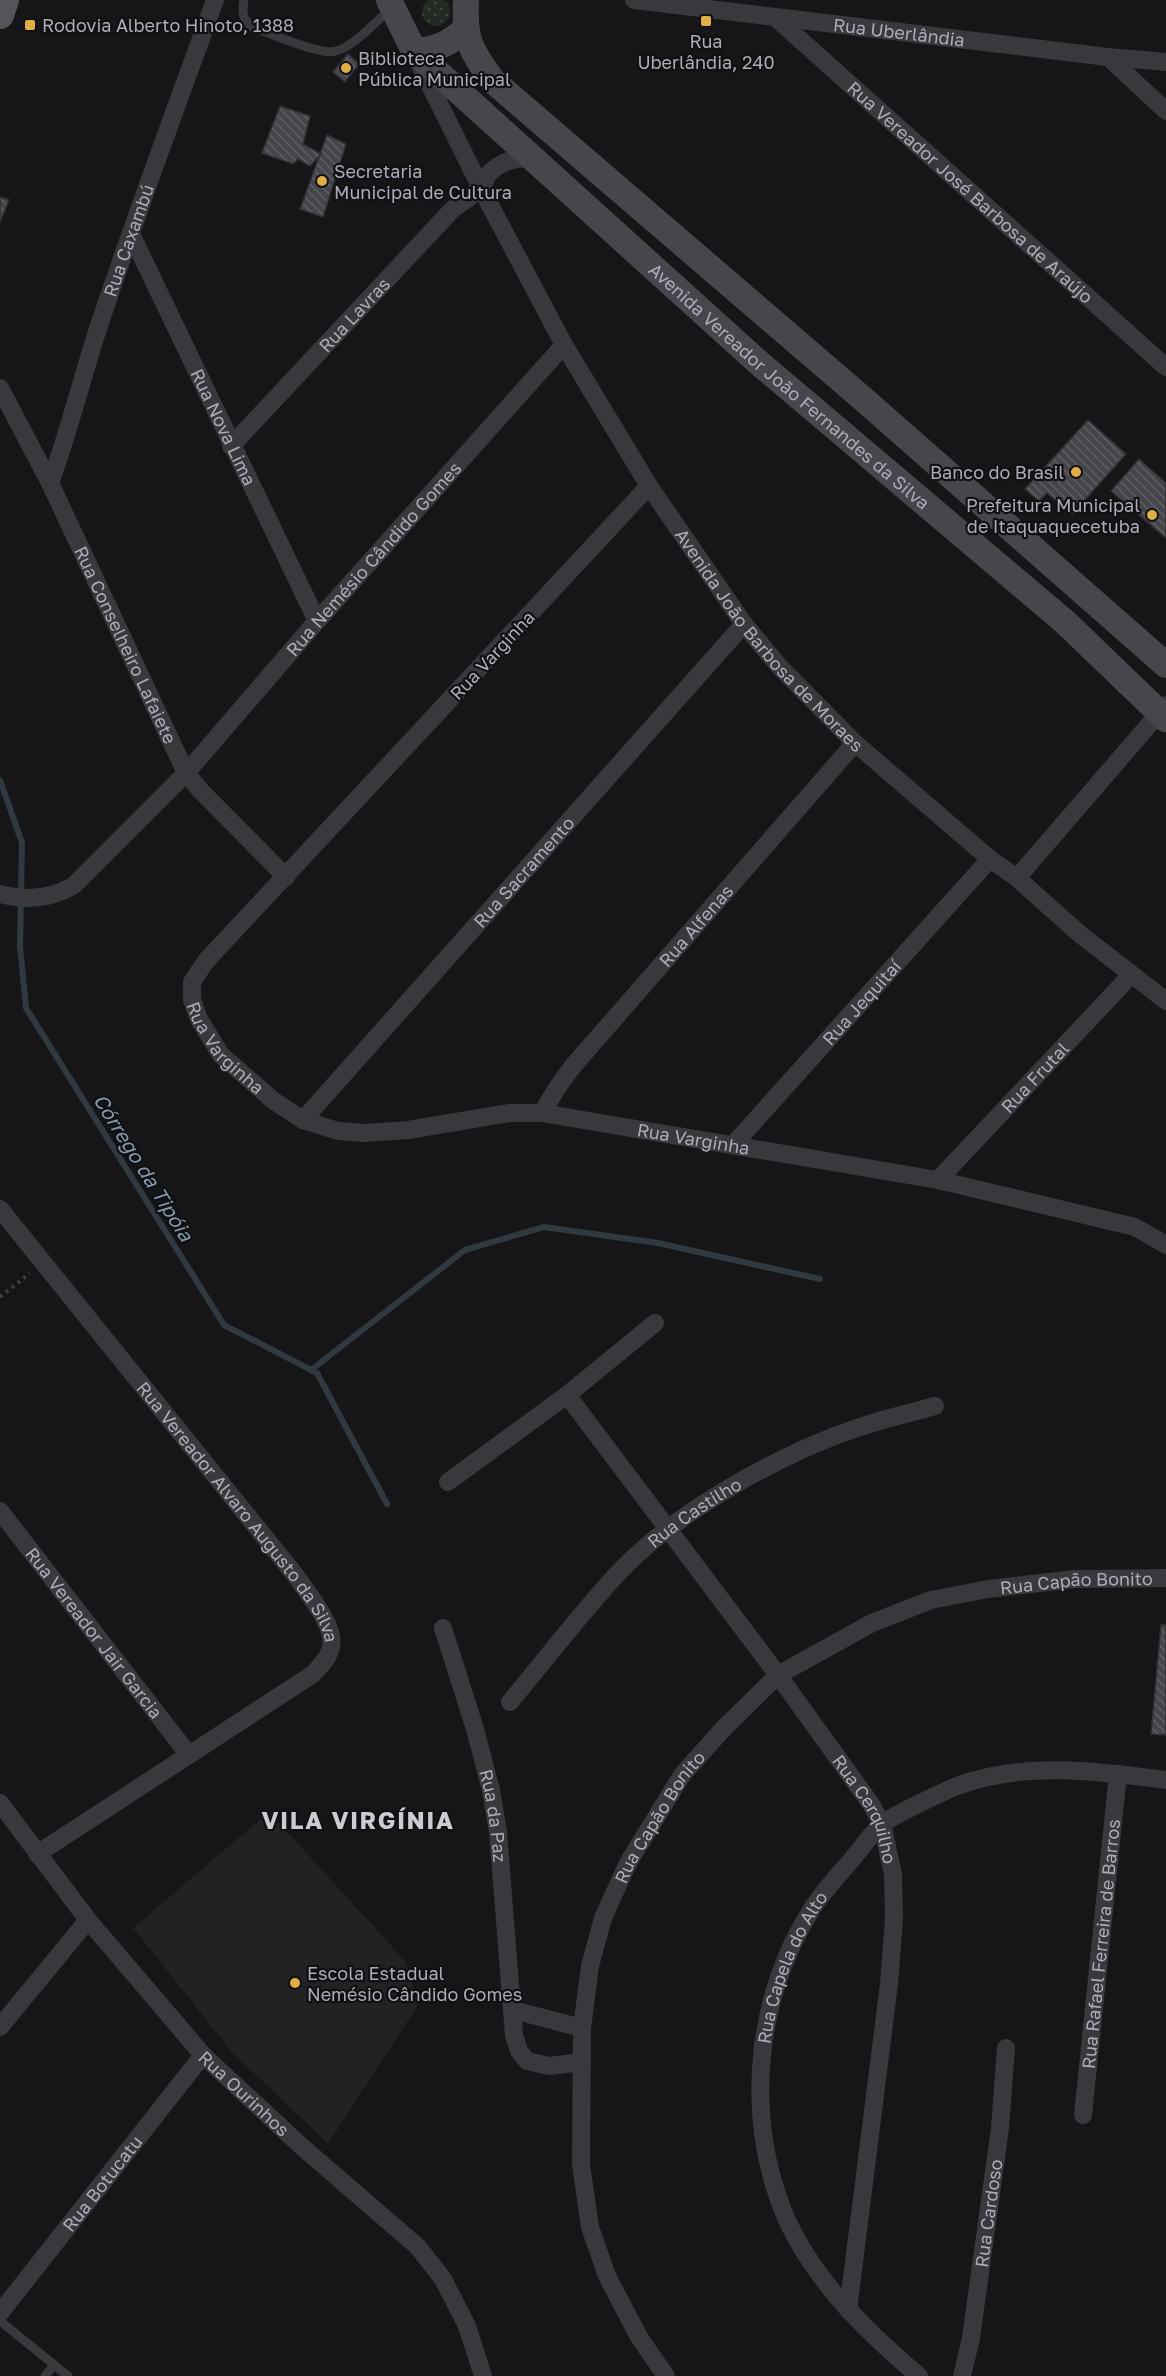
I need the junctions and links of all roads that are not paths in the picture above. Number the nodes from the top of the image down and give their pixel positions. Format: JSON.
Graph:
{"nodes":[{"id":1,"x":5,"y":0,"type":"edge"},
{"id":2,"x":215,"y":0,"type":"edge"},
{"id":3,"x":244,"y":0,"type":"edge"},
{"id":4,"x":466,"y":0,"type":"edge"},
{"id":5,"x":633,"y":0,"type":"edge"},
{"id":6,"x":394,"y":2,"type":"edge"},
{"id":7,"x":0,"y":15,"type":"edge"},
{"id":8,"x":776,"y":18,"type":"junction"},
{"id":9,"x":465,"y":29,"type":"junction"},
{"id":10,"x":414,"y":51,"type":"junction"},
{"id":11,"x":1108,"y":57,"type":"junction"},
{"id":12,"x":1166,"y":62,"type":"edge"},
{"id":13,"x":1166,"y":111,"type":"edge"},
{"id":14,"x":534,"y":159,"type":"junction"},
{"id":15,"x":481,"y":188,"type":"junction"},
{"id":16,"x":131,"y":234,"type":"junction"},
{"id":17,"x":564,"y":345,"type":"junction"},
{"id":18,"x":1166,"y":367,"type":"edge"},
{"id":19,"x":0,"y":388,"type":"edge"},
{"id":20,"x":862,"y":398,"type":"junction"},
{"id":21,"x":833,"y":424,"type":"junction"},
{"id":22,"x":231,"y":446,"type":"junction"},
{"id":23,"x":50,"y":483,"type":"junction"},
{"id":24,"x":649,"y":486,"type":"junction"},
{"id":25,"x":317,"y":621,"type":"junction"},
{"id":26,"x":744,"y":624,"type":"junction"},
{"id":27,"x":1166,"y":665,"type":"edge"},
{"id":28,"x":1164,"y":712,"type":"edge"},
{"id":29,"x":855,"y":743,"type":"junction"},
{"id":30,"x":186,"y":773,"type":"junction"},
{"id":31,"x":990,"y":859,"type":"junction"},
{"id":32,"x":286,"y":877,"type":"junction"},
{"id":33,"x":1017,"y":878,"type":"junction"},
{"id":34,"x":3,"y":895,"type":"edge"},
{"id":35,"x":1131,"y":975,"type":"junction"},
{"id":36,"x":1166,"y":1001,"type":"edge"},
{"id":37,"x":542,"y":1113,"type":"junction"},
{"id":38,"x":303,"y":1120,"type":"junction"},
{"id":39,"x":733,"y":1145,"type":"junction"},
{"id":40,"x":938,"y":1180,"type":"junction"},
{"id":41,"x":0,"y":1209,"type":"edge"},
{"id":42,"x":1166,"y":1245,"type":"edge"},
{"id":43,"x":655,"y":1323,"type":"dead end"},
{"id":44,"x":567,"y":1395,"type":"junction"},
{"id":45,"x":934,"y":1406,"type":"dead end"},
{"id":46,"x":448,"y":1482,"type":"dead end"},
{"id":47,"x":0,"y":1511,"type":"edge"},
{"id":48,"x":668,"y":1529,"type":"junction"},
{"id":49,"x":1166,"y":1578,"type":"edge"},
{"id":50,"x":443,"y":1628,"type":"dead end"},
{"id":51,"x":777,"y":1675,"type":"junction"},
{"id":52,"x":510,"y":1702,"type":"dead end"},
{"id":53,"x":189,"y":1755,"type":"junction"},
{"id":54,"x":1118,"y":1774,"type":"junction"},
{"id":55,"x":1166,"y":1780,"type":"edge"},
{"id":56,"x":0,"y":1803,"type":"edge"},
{"id":57,"x":882,"y":1824,"type":"junction"},
{"id":58,"x":37,"y":1854,"type":"junction"},
{"id":59,"x":88,"y":1920,"type":"junction"},
{"id":60,"x":513,"y":2010,"type":"junction"},
{"id":61,"x":0,"y":2027,"type":"edge"},
{"id":62,"x":582,"y":2028,"type":"junction"},
{"id":63,"x":1006,"y":2048,"type":"dead end"},
{"id":64,"x":203,"y":2055,"type":"junction"},
{"id":65,"x":582,"y":2062,"type":"junction"},
{"id":66,"x":1083,"y":2115,"type":"dead end"},
{"id":67,"x":848,"y":2310,"type":"junction"},
{"id":68,"x":0,"y":2313,"type":"edge"},
{"id":69,"x":0,"y":2321,"type":"edge"},
{"id":70,"x":54,"y":2365,"type":"junction"},
{"id":71,"x":45,"y":2376,"type":"edge"},
{"id":72,"x":68,"y":2376,"type":"edge"},
{"id":73,"x":483,"y":2376,"type":"edge"},
{"id":74,"x":666,"y":2376,"type":"edge"},
{"id":75,"x":919,"y":2376,"type":"edge"},
{"id":76,"x":962,"y":2376,"type":"edge"}],
"edges":[{"from":1,"to":7,"type":"main road"},
{"from":2,"to":16,"type":"street","name":"Rua Caxambú"},
{"from":3,"to":6,"type":"lane"},
{"from":4,"to":9,"type":"main road","name":"Avenida Vereador João Fernandes da Silva"},
{"from":5,"to":8,"type":"street","name":"Rua Uberlândia"},
{"from":6,"to":10,"type":"main road","name":"Avenida João Barbosa de Moraes"},
{"from":8,"to":11,"type":"street","name":"Rua Uberlândia"},
{"from":8,"to":18,"type":"street","name":"Rua Vereador José Barbosa de Araújo"},
{"from":9,"to":10,"type":"main road"},
{"from":9,"to":20,"type":"main road","name":"Avenida Vereador João Fernandes da Silva"},
{"from":10,"to":14,"type":"main road","name":"Avenida Vereador João Fernandes da Silva"},
{"from":10,"to":15,"type":"street","name":"Avenida João Barbosa de Moraes"},
{"from":11,"to":12,"type":"street","name":"Rua Uberlândia"},
{"from":11,"to":13,"type":"street"},
{"from":14,"to":15,"type":"street"},
{"from":14,"to":21,"type":"main road","name":"Avenida Vereador João Fernandes da Silva"},
{"from":15,"to":17,"type":"street","name":"Avenida João Barbosa de Moraes"},
{"from":15,"to":22,"type":"street","name":"Rua Lavras"},
{"from":16,"to":22,"type":"street","name":"Rua Nova Lima"},
{"from":16,"to":23,"type":"street","name":"Rua Caxambú"},
{"from":17,"to":24,"type":"street","name":"Avenida João Barbosa de Moraes"},
{"from":17,"to":25,"type":"street","name":"Rua Nemésio Cândido Gomes"},
{"from":19,"to":23,"type":"street","name":"Rua Conselheiro Lafaiete"},
{"from":20,"to":21,"type":"main road"},
{"from":20,"to":27,"type":"main road","name":"Avenida Vereador João Fernandes da Silva"},
{"from":21,"to":28,"type":"main road","name":"Avenida Vereador João Fernandes da Silva"},
{"from":22,"to":25,"type":"street","name":"Rua Nova Lima"},
{"from":23,"to":30,"type":"street","name":"Rua Conselheiro Lafaiete"},
{"from":24,"to":26,"type":"street","name":"Avenida João Barbosa de Moraes"},
{"from":24,"to":32,"type":"street","name":"Rua Varginha"},
{"from":25,"to":30,"type":"street","name":"Rua Nemésio Cândido Gomes"},
{"from":26,"to":29,"type":"street","name":"Avenida João Barbosa de Moraes"},
{"from":26,"to":38,"type":"street","name":"Rua Sacramento"},
{"from":28,"to":33,"type":"street"},
{"from":29,"to":31,"type":"street","name":"Avenida João Barbosa de Moraes"},
{"from":29,"to":37,"type":"street","name":"Rua Alfenas"},
{"from":30,"to":32,"type":"street","name":"Rua Conselheiro Lafaiete"},
{"from":30,"to":34,"type":"street","name":"Rua Nemésio Cândido Gomes"},
{"from":31,"to":33,"type":"street","name":"Avenida João Barbosa de Moraes"},
{"from":31,"to":39,"type":"street","name":"Rua Jequitaí"},
{"from":32,"to":38,"type":"street","name":"Rua Varginha"},
{"from":33,"to":35,"type":"street","name":"Avenida João Barbosa de Moraes"},
{"from":35,"to":36,"type":"street","name":"Avenida João Barbosa de Moraes"},
{"from":35,"to":40,"type":"street","name":"Rua Frutal"},
{"from":37,"to":38,"type":"street","name":"Rua Varginha"},
{"from":37,"to":39,"type":"street","name":"Rua Varginha"},
{"from":39,"to":40,"type":"street","name":"Rua Varginha"},
{"from":40,"to":42,"type":"street","name":"Rua Varginha"},
{"from":41,"to":53,"type":"street","name":"Rua Vereador Alvaro Augusto da Silva"},
{"from":43,"to":44,"type":"street"},
{"from":44,"to":46,"type":"street"},
{"from":44,"to":48,"type":"street","name":"Rua Cerquilho"},
{"from":45,"to":48,"type":"street","name":"Rua Castilho"},
{"from":47,"to":53,"type":"street","name":"Rua Vereador Jair Garcia"},
{"from":48,"to":51,"type":"street","name":"Rua Cerquilho"},
{"from":48,"to":52,"type":"street","name":"Rua Castilho"},
{"from":49,"to":51,"type":"street","name":"Rua Capão Bonito"},
{"from":50,"to":60,"type":"street","name":"Rua da Paz"},
{"from":51,"to":57,"type":"street","name":"Rua Cerquilho"},
{"from":51,"to":62,"type":"street","name":"Rua Capão Bonito"},
{"from":53,"to":58,"type":"street","name":"Rua Vereador Alvaro Augusto da Silva"},
{"from":54,"to":55,"type":"street","name":"Rua Capela do Alto"},
{"from":54,"to":57,"type":"street","name":"Rua Capela do Alto"},
{"from":54,"to":66,"type":"street","name":"Rua Rafael Ferreira de Barros"},
{"from":56,"to":58,"type":"street","name":"Rua Ourinhos"},
{"from":57,"to":67,"type":"street","name":"Rua Cerquilho"},
{"from":57,"to":67,"type":"street","name":"Rua Capela do Alto"},
{"from":58,"to":59,"type":"street","name":"Rua Ourinhos"},
{"from":59,"to":61,"type":"street"},
{"from":59,"to":64,"type":"street","name":"Rua Ourinhos"},
{"from":60,"to":62,"type":"street"},
{"from":60,"to":65,"type":"street","name":"Rua da Paz"},
{"from":62,"to":65,"type":"street","name":"Rua Capão Bonito"},
{"from":63,"to":76,"type":"street","name":"Rua Cardoso"},
{"from":64,"to":68,"type":"street","name":"Rua Botucatu"},
{"from":64,"to":73,"type":"street","name":"Rua Ourinhos"},
{"from":65,"to":74,"type":"street","name":"Rua Capão Bonito"},
{"from":67,"to":75,"type":"street","name":"Rua Capela do Alto"},
{"from":69,"to":70,"type":"lane"},
{"from":70,"to":71,"type":"lane"},
{"from":70,"to":72,"type":"lane"}]}
